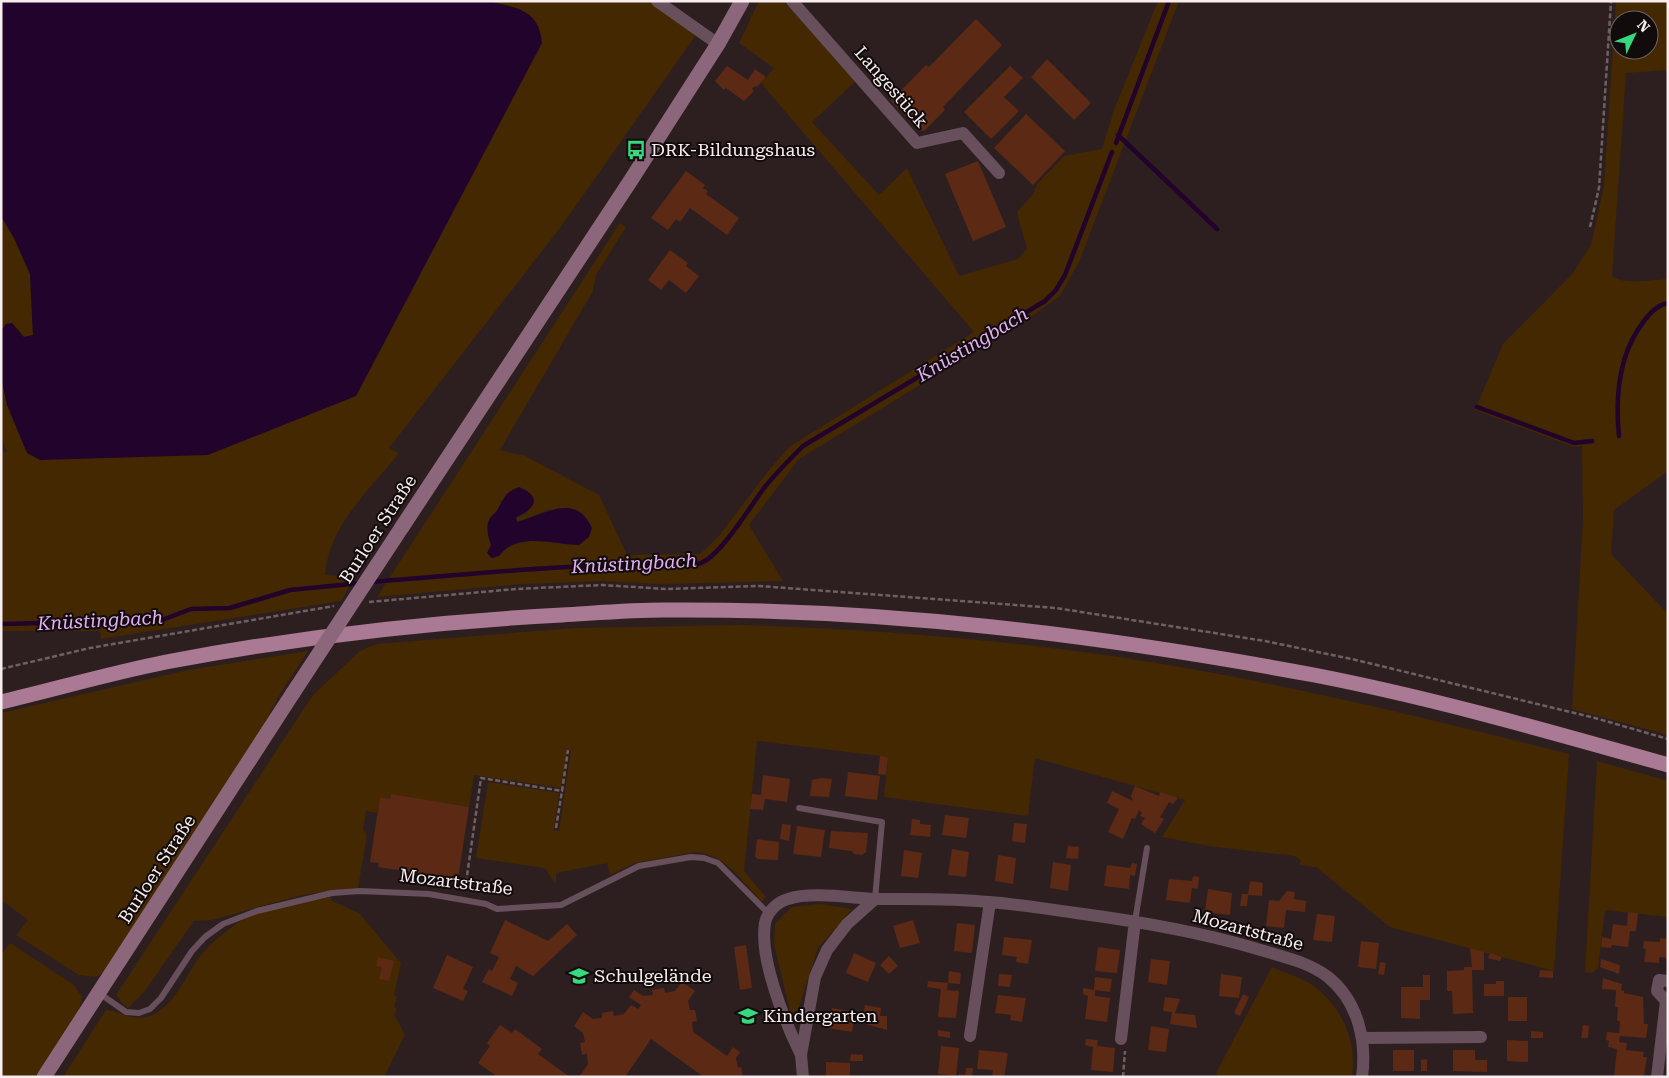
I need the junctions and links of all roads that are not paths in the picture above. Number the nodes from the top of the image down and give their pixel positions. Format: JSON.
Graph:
{"nodes":[{"id":1,"x":658,"y":1,"type":"edge"},
{"id":2,"x":742,"y":1,"type":"edge"},
{"id":3,"x":792,"y":1,"type":"edge"},
{"id":4,"x":718,"y":44,"type":"junction"},
{"id":5,"x":999,"y":173,"type":"dead end"},
{"id":6,"x":1,"y":702,"type":"edge"},
{"id":7,"x":1668,"y":765,"type":"edge"},
{"id":8,"x":799,"y":808,"type":"dead end"},
{"id":9,"x":1147,"y":848,"type":"dead end"},
{"id":10,"x":876,"y":899,"type":"junction"},
{"id":11,"x":990,"y":902,"type":"junction"},
{"id":12,"x":768,"y":913,"type":"junction"},
{"id":13,"x":1135,"y":921,"type":"junction"},
{"id":14,"x":1668,"y":981,"type":"edge"},
{"id":15,"x":99,"y":993,"type":"junction"},
{"id":16,"x":1667,"y":1001,"type":"edge"},
{"id":17,"x":970,"y":1036,"type":"dead end"},
{"id":18,"x":1481,"y":1037,"type":"dead end"},
{"id":19,"x":1362,"y":1038,"type":"junction"},
{"id":20,"x":1121,"y":1039,"type":"road end"},
{"id":21,"x":801,"y":1054,"type":"junction"},
{"id":22,"x":44,"y":1077,"type":"edge"},
{"id":23,"x":803,"y":1077,"type":"edge"},
{"id":24,"x":1362,"y":1077,"type":"edge"},
{"id":25,"x":1657,"y":1077,"type":"edge"}],
"edges":[{"from":1,"to":4,"type":"street"},
{"from":2,"to":4,"type":"main road","name":"Burloer Straße"},
{"from":3,"to":5,"type":"street","name":"Langestück"},
{"from":4,"to":15,"type":"main road","name":"Burloer Straße","bridge":true},
{"from":6,"to":7,"type":"main road"},
{"from":8,"to":10,"type":"lane"},
{"from":9,"to":13,"type":"lane"},
{"from":10,"to":11,"type":"street","name":"Mozartstraße"},
{"from":10,"to":12,"type":"street","name":"Mozartstraße"},
{"from":10,"to":21,"type":"street"},
{"from":11,"to":13,"type":"street","name":"Mozartstraße"},
{"from":11,"to":17,"type":"street"},
{"from":12,"to":15,"type":"lane","name":"Mozartstraße"},
{"from":12,"to":21,"type":"street"},
{"from":13,"to":19,"type":"street","name":"Mozartstraße"},
{"from":13,"to":20,"type":"street"},
{"from":14,"to":16,"type":"street"},
{"from":15,"to":22,"type":"main road","name":"Burloer Straße"},
{"from":16,"to":25,"type":"street"},
{"from":18,"to":19,"type":"street"},
{"from":19,"to":24,"type":"street","name":"Mozartstraße"},
{"from":21,"to":23,"type":"street"}]}
